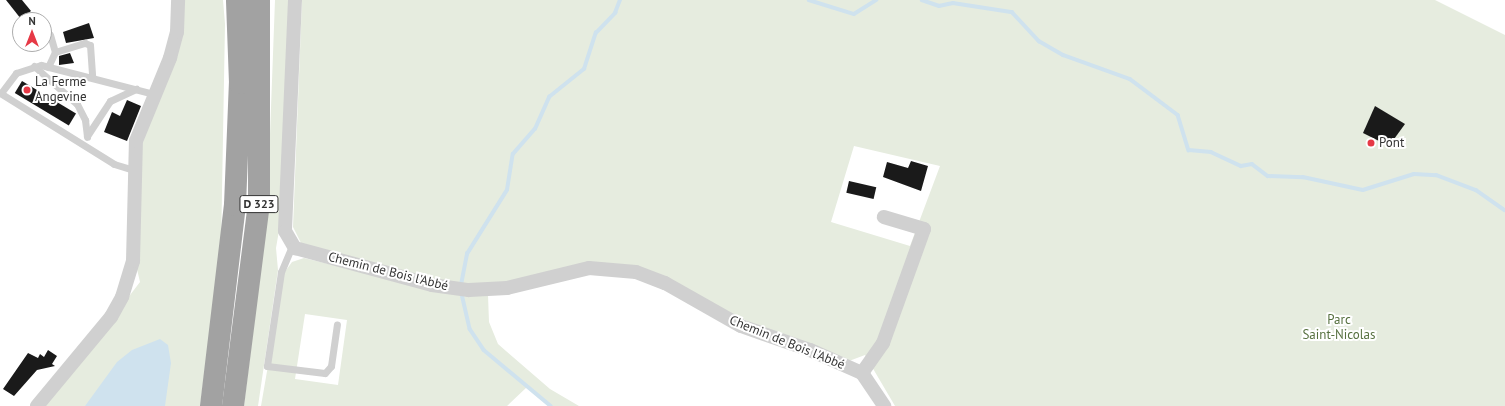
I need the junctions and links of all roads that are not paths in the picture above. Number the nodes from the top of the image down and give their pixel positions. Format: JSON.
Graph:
{"nodes":[{"id":1,"x":178,"y":0,"type":"edge"},
{"id":2,"x":237,"y":0,"type":"edge"},
{"id":3,"x":259,"y":0,"type":"edge"},
{"id":4,"x":295,"y":0,"type":"edge"},
{"id":5,"x":52,"y":42,"type":"edge"},
{"id":6,"x":55,"y":52,"type":"junction"},
{"id":7,"x":34,"y":66,"type":"junction"},
{"id":8,"x":48,"y":67,"type":"junction"},
{"id":9,"x":92,"y":76,"type":"junction"},
{"id":10,"x":139,"y":89,"type":"junction"},
{"id":11,"x":0,"y":93,"type":"edge"},
{"id":12,"x":154,"y":94,"type":"junction"},
{"id":13,"x":87,"y":137,"type":"junction"},
{"id":14,"x":83,"y":144,"type":"junction"},
{"id":15,"x":134,"y":170,"type":"junction"},
{"id":16,"x":884,"y":217,"type":"dead end"},
{"id":17,"x":292,"y":246,"type":"junction"},
{"id":18,"x":337,"y":324,"type":"dead end"},
{"id":19,"x":862,"y":373,"type":"junction"},
{"id":20,"x":37,"y":406,"type":"edge"},
{"id":21,"x":211,"y":406,"type":"edge"},
{"id":22,"x":233,"y":406,"type":"edge"},
{"id":23,"x":884,"y":406,"type":"edge"}],
"edges":[{"from":1,"to":12,"type":"street"},
{"from":2,"to":21,"type":"highway","number":"D 323"},
{"from":3,"to":22,"type":"highway","number":"D 323"},
{"from":4,"to":17,"type":"street"},
{"from":5,"to":6,"type":"lane"},
{"from":6,"to":8,"type":"lane"},
{"from":6,"to":9,"type":"lane"},
{"from":7,"to":8,"type":"lane"},
{"from":7,"to":11,"type":"lane"},
{"from":7,"to":13,"type":"lane"},
{"from":8,"to":9,"type":"lane"},
{"from":9,"to":10,"type":"lane"},
{"from":10,"to":12,"type":"lane"},
{"from":10,"to":13,"type":"lane"},
{"from":11,"to":14,"type":"lane"},
{"from":12,"to":15,"type":"street"},
{"from":13,"to":14,"type":"lane"},
{"from":14,"to":15,"type":"lane"},
{"from":15,"to":20,"type":"street"},
{"from":16,"to":19,"type":"street"},
{"from":17,"to":18,"type":"lane"},
{"from":17,"to":19,"type":"street","name":"Chemin de Bois l'Abbé"},
{"from":19,"to":23,"type":"street","name":"Chemin de Bois l'Abbé"}]}
